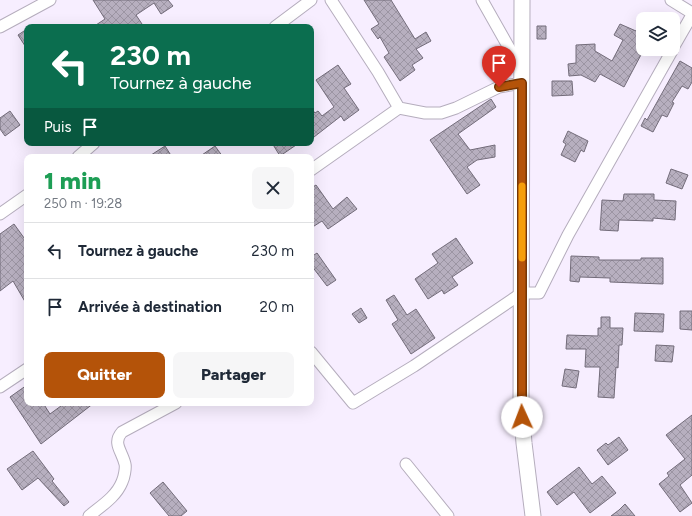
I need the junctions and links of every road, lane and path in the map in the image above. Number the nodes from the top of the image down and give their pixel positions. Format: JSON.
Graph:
{"nodes":[{"id":1,"x":50,"y":0,"type":"edge"},
{"id":2,"x":311,"y":0,"type":"edge"},
{"id":3,"x":331,"y":0,"type":"edge"},
{"id":4,"x":482,"y":0,"type":"edge"},
{"id":5,"x":522,"y":0,"type":"edge"},
{"id":6,"x":671,"y":0,"type":"edge"},
{"id":7,"x":692,"y":14,"type":"edge"},
{"id":8,"x":279,"y":24,"type":"edge"},
{"id":9,"x":0,"y":26,"type":"edge"},
{"id":10,"x":680,"y":36,"type":"edge"},
{"id":11,"x":669,"y":56,"type":"edge"},
{"id":12,"x":521,"y":76,"type":"junction"},
{"id":13,"x":399,"y":108,"type":"junction"},
{"id":14,"x":91,"y":146,"type":"edge"},
{"id":15,"x":81,"y":154,"type":"edge"},
{"id":16,"x":314,"y":168,"type":"edge"},
{"id":17,"x":24,"y":197,"type":"edge"},
{"id":18,"x":0,"y":214,"type":"edge"},
{"id":19,"x":522,"y":293,"type":"junction"},
{"id":20,"x":314,"y":356,"type":"edge"},
{"id":21,"x":24,"y":370,"type":"edge"},
{"id":22,"x":0,"y":387,"type":"edge"},
{"id":23,"x":170,"y":406,"type":"edge"},
{"id":24,"x":406,"y":464,"type":"dead end"},
{"id":25,"x":89,"y":516,"type":"edge"},
{"id":26,"x":448,"y":516,"type":"edge"},
{"id":27,"x":533,"y":516,"type":"edge"}],
"edges":[{"from":1,"to":9,"type":"street"},
{"from":2,"to":8,"type":"street"},
{"from":3,"to":13,"type":"street"},
{"from":4,"to":12,"type":"street"},
{"from":5,"to":12,"type":"street"},
{"from":6,"to":7,"type":"street"},
{"from":7,"to":10,"type":"street"},
{"from":11,"to":19,"type":"street"},
{"from":12,"to":13,"type":"street"},
{"from":12,"to":19,"type":"street"},
{"from":13,"to":16,"type":"street"},
{"from":14,"to":15,"type":"street"},
{"from":17,"to":18,"type":"street"},
{"from":19,"to":20,"type":"street"},
{"from":19,"to":27,"type":"street"},
{"from":21,"to":22,"type":"street"},
{"from":23,"to":25,"type":"street"},
{"from":24,"to":26,"type":"street"}]}
